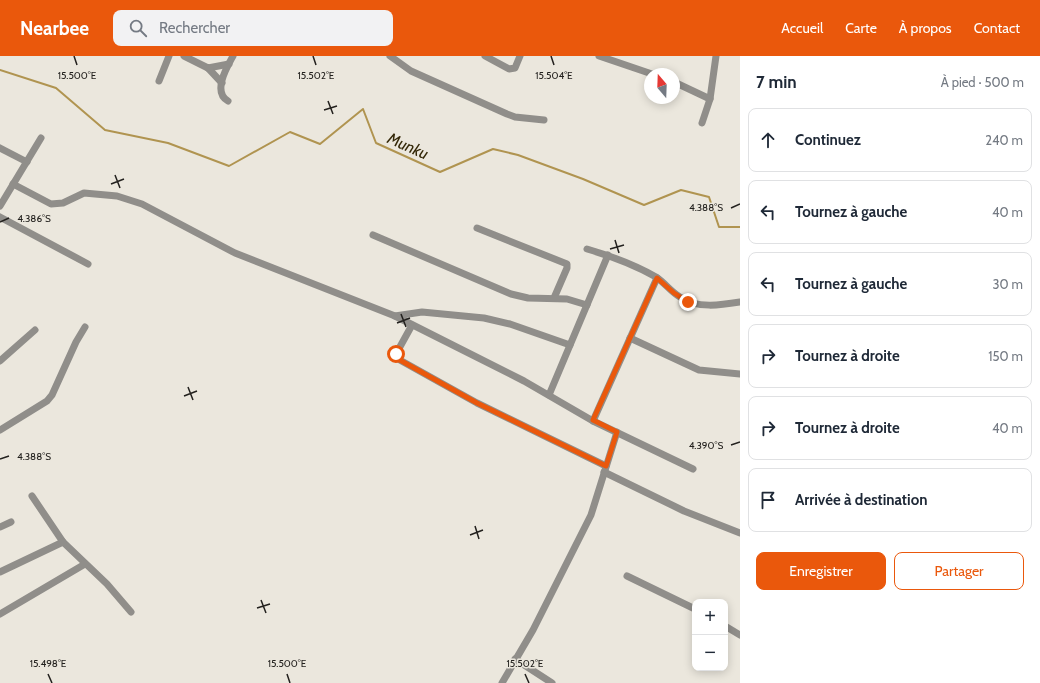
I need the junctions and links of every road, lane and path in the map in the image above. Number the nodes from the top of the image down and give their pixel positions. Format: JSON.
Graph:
{"nodes":[{"id":1,"x":169,"y":56,"type":"edge"},
{"id":2,"x":184,"y":56,"type":"edge"},
{"id":3,"x":233,"y":56,"type":"edge"},
{"id":4,"x":390,"y":56,"type":"edge"},
{"id":5,"x":485,"y":56,"type":"edge"},
{"id":6,"x":520,"y":56,"type":"edge"},
{"id":7,"x":599,"y":56,"type":"edge"},
{"id":8,"x":716,"y":56,"type":"edge"},
{"id":9,"x":229,"y":64,"type":"junction"},
{"id":10,"x":208,"y":68,"type":"junction"},
{"id":11,"x":644,"y":71,"type":"edge"},
{"id":12,"x":159,"y":80,"type":"dead end"},
{"id":13,"x":222,"y":83,"type":"junction"},
{"id":14,"x":680,"y":85,"type":"edge"},
{"id":15,"x":710,"y":99,"type":"junction"},
{"id":16,"x":228,"y":101,"type":"dead end"},
{"id":17,"x":544,"y":120,"type":"dead end"},
{"id":18,"x":702,"y":123,"type":"dead end"},
{"id":19,"x":41,"y":138,"type":"dead end"},
{"id":20,"x":0,"y":148,"type":"edge"},
{"id":21,"x":27,"y":162,"type":"junction"},
{"id":22,"x":13,"y":184,"type":"junction"},
{"id":23,"x":0,"y":206,"type":"edge"},
{"id":24,"x":0,"y":217,"type":"edge"},
{"id":25,"x":477,"y":228,"type":"dead end"},
{"id":26,"x":373,"y":235,"type":"dead end"},
{"id":27,"x":587,"y":249,"type":"dead end"},
{"id":28,"x":608,"y":255,"type":"junction"},
{"id":29,"x":88,"y":264,"type":"dead end"},
{"id":30,"x":657,"y":278,"type":"junction"},
{"id":31,"x":554,"y":298,"type":"junction"},
{"id":32,"x":740,"y":302,"type":"edge"},
{"id":33,"x":587,"y":305,"type":"junction"},
{"id":34,"x":395,"y":316,"type":"junction"},
{"id":35,"x":412,"y":325,"type":"junction"},
{"id":36,"x":85,"y":328,"type":"dead end"},
{"id":37,"x":35,"y":330,"type":"dead end"},
{"id":38,"x":630,"y":338,"type":"junction"},
{"id":39,"x":570,"y":345,"type":"junction"},
{"id":40,"x":0,"y":361,"type":"edge"},
{"id":41,"x":740,"y":374,"type":"edge"},
{"id":42,"x":549,"y":395,"type":"junction"},
{"id":43,"x":593,"y":420,"type":"junction"},
{"id":44,"x":0,"y":430,"type":"edge"},
{"id":45,"x":617,"y":432,"type":"junction"},
{"id":46,"x":605,"y":469,"type":"junction"},
{"id":47,"x":693,"y":469,"type":"dead end"},
{"id":48,"x":32,"y":496,"type":"dead end"},
{"id":49,"x":11,"y":522,"type":"dead end"},
{"id":50,"x":0,"y":527,"type":"edge"},
{"id":51,"x":740,"y":533,"type":"edge"},
{"id":52,"x":63,"y":542,"type":"junction"},
{"id":53,"x":85,"y":564,"type":"junction"},
{"id":54,"x":0,"y":572,"type":"edge"},
{"id":55,"x":627,"y":576,"type":"dead end"},
{"id":56,"x":692,"y":608,"type":"edge"},
{"id":57,"x":131,"y":612,"type":"dead end"},
{"id":58,"x":0,"y":614,"type":"edge"},
{"id":59,"x":728,"y":628,"type":"edge"},
{"id":60,"x":740,"y":635,"type":"edge"},
{"id":61,"x":515,"y":659,"type":"junction"},
{"id":62,"x":502,"y":683,"type":"edge"},
{"id":63,"x":552,"y":683,"type":"edge"}],
"edges":[{"from":1,"to":12,"type":"street"},
{"from":2,"to":10,"type":"street"},
{"from":3,"to":9,"type":"street"},
{"from":4,"to":17,"type":"street"},
{"from":5,"to":6,"type":"street"},
{"from":7,"to":11,"type":"street"},
{"from":8,"to":15,"type":"street"},
{"from":9,"to":10,"type":"street"},
{"from":9,"to":13,"type":"street"},
{"from":10,"to":13,"type":"street"},
{"from":13,"to":16,"type":"street"},
{"from":14,"to":15,"type":"street"},
{"from":15,"to":18,"type":"street"},
{"from":19,"to":21,"type":"street"},
{"from":20,"to":21,"type":"street"},
{"from":21,"to":22,"type":"street"},
{"from":22,"to":23,"type":"street"},
{"from":22,"to":34,"type":"street"},
{"from":24,"to":29,"type":"street"},
{"from":25,"to":31,"type":"street"},
{"from":26,"to":31,"type":"street"},
{"from":27,"to":28,"type":"street"},
{"from":28,"to":30,"type":"street"},
{"from":28,"to":33,"type":"street"},
{"from":30,"to":32,"type":"street"},
{"from":30,"to":38,"type":"street"},
{"from":31,"to":33,"type":"street"},
{"from":33,"to":39,"type":"street"},
{"from":34,"to":35,"type":"street"},
{"from":34,"to":39,"type":"street"},
{"from":35,"to":42,"type":"street"},
{"from":35,"to":46,"type":"street"},
{"from":36,"to":44,"type":"street"},
{"from":37,"to":40,"type":"street"},
{"from":38,"to":41,"type":"street"},
{"from":38,"to":43,"type":"street"},
{"from":39,"to":42,"type":"street"},
{"from":42,"to":43,"type":"street"},
{"from":43,"to":45,"type":"street"},
{"from":45,"to":46,"type":"street"},
{"from":45,"to":47,"type":"street"},
{"from":46,"to":51,"type":"street"},
{"from":46,"to":61,"type":"street"},
{"from":48,"to":52,"type":"street"},
{"from":49,"to":50,"type":"street"},
{"from":52,"to":53,"type":"street"},
{"from":52,"to":54,"type":"street"},
{"from":53,"to":57,"type":"street"},
{"from":53,"to":58,"type":"street"},
{"from":55,"to":56,"type":"street"},
{"from":59,"to":60,"type":"street"},
{"from":61,"to":62,"type":"street"},
{"from":61,"to":63,"type":"street"}]}
